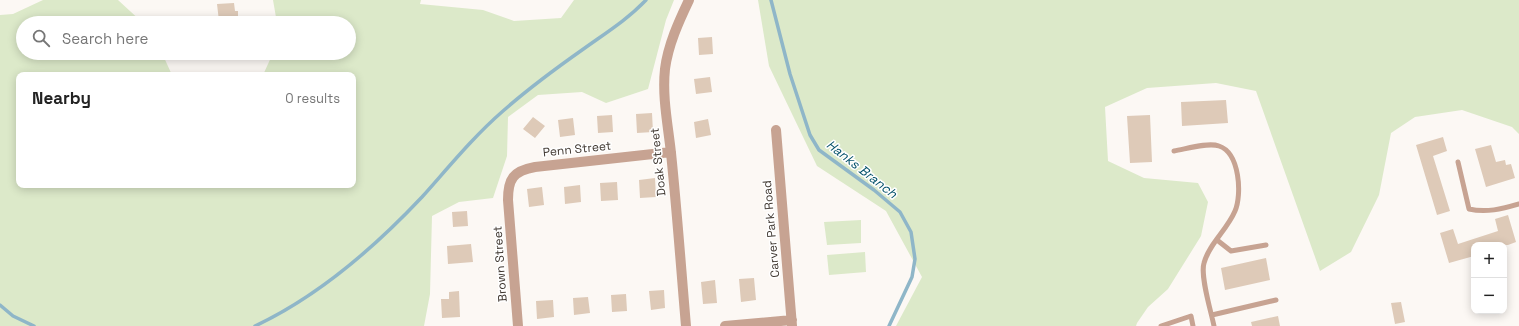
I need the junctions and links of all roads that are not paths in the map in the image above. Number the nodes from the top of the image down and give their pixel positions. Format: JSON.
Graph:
{"nodes":[{"id":1,"x":689,"y":0,"type":"edge"},
{"id":2,"x":776,"y":130,"type":"dead end"},
{"id":3,"x":1174,"y":151,"type":"dead end"},
{"id":4,"x":671,"y":152,"type":"junction"},
{"id":5,"x":1458,"y":162,"type":"dead end"},
{"id":6,"x":508,"y":200,"type":"joint"},
{"id":7,"x":1519,"y":204,"type":"edge"},
{"id":8,"x":1217,"y":240,"type":"junction"},
{"id":9,"x":1266,"y":244,"type":"dead end"},
{"id":10,"x":1276,"y":300,"type":"dead end"},
{"id":11,"x":1212,"y":315,"type":"junction"},
{"id":12,"x":792,"y":323,"type":"edge"},
{"id":13,"x":518,"y":326,"type":"edge"},
{"id":14,"x":686,"y":326,"type":"edge"},
{"id":15,"x":725,"y":326,"type":"edge"},
{"id":16,"x":1161,"y":326,"type":"edge"},
{"id":17,"x":1193,"y":326,"type":"edge"},
{"id":18,"x":1214,"y":326,"type":"edge"}],
"edges":[{"from":1,"to":4,"type":"street","name":"Doak Street"},
{"from":2,"to":12,"type":"street","name":"Carver Park Road"},
{"from":3,"to":8,"type":"lane"},
{"from":4,"to":6,"type":"street","name":"Penn Street"},
{"from":4,"to":14,"type":"street","name":"Doak Street"},
{"from":5,"to":7,"type":"lane"},
{"from":6,"to":13,"type":"street","name":"Brown Street"},
{"from":8,"to":9,"type":"lane"},
{"from":8,"to":11,"type":"lane"},
{"from":10,"to":11,"type":"lane"},
{"from":11,"to":18,"type":"lane"},
{"from":12,"to":15,"type":"street"},
{"from":16,"to":17,"type":"lane"}]}
